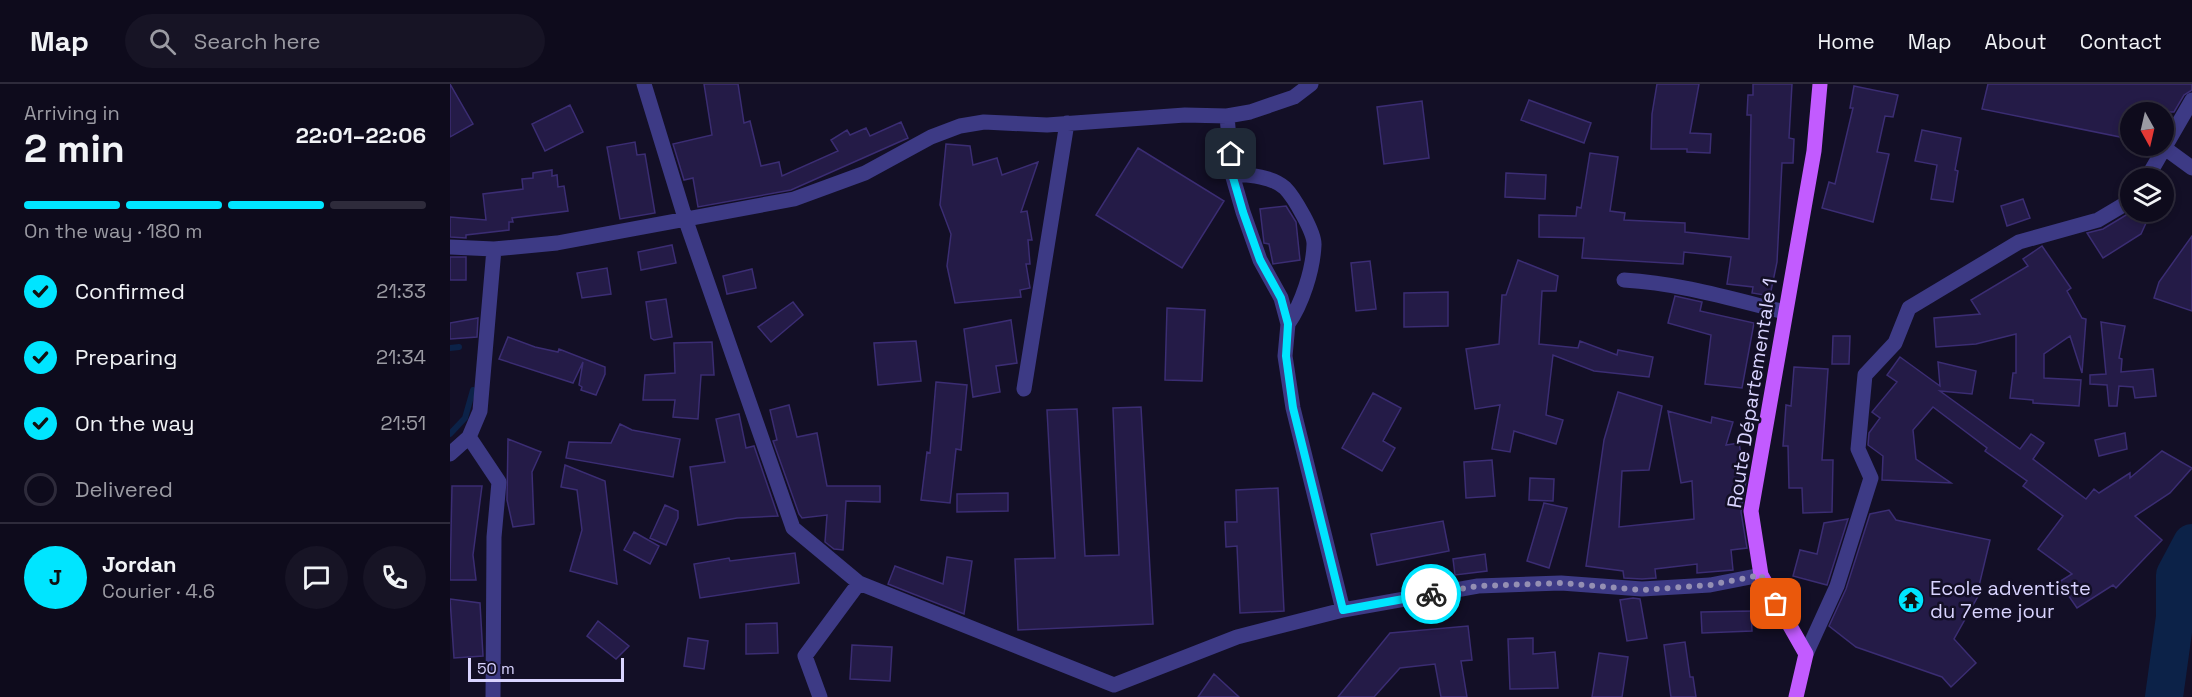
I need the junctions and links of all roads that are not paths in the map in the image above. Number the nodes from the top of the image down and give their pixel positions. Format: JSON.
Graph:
{"nodes":[{"id":1,"x":644,"y":84,"type":"edge"},
{"id":2,"x":1311,"y":84,"type":"edge"},
{"id":3,"x":1820,"y":84,"type":"edge"},
{"id":4,"x":2192,"y":100,"type":"edge"},
{"id":5,"x":1227,"y":116,"type":"junction"},
{"id":6,"x":1067,"y":123,"type":"junction"},
{"id":7,"x":2174,"y":134,"type":"edge"},
{"id":8,"x":2174,"y":155,"type":"edge"},
{"id":9,"x":2192,"y":168,"type":"edge"},
{"id":10,"x":1232,"y":174,"type":"junction"},
{"id":11,"x":2120,"y":207,"type":"edge"},
{"id":12,"x":686,"y":221,"type":"junction"},
{"id":13,"x":450,"y":247,"type":"edge"},
{"id":14,"x":494,"y":249,"type":"junction"},
{"id":15,"x":1624,"y":280,"type":"dead end"},
{"id":16,"x":1785,"y":312,"type":"junction"},
{"id":17,"x":1288,"y":324,"type":"junction"},
{"id":18,"x":1024,"y":389,"type":"dead end"},
{"id":19,"x":469,"y":437,"type":"junction"},
{"id":20,"x":450,"y":454,"type":"edge"},
{"id":21,"x":1761,"y":575,"type":"junction"},
{"id":22,"x":859,"y":583,"type":"junction"},
{"id":23,"x":1343,"y":610,"type":"junction"},
{"id":24,"x":1806,"y":654,"type":"junction"},
{"id":25,"x":493,"y":697,"type":"edge"},
{"id":26,"x":820,"y":697,"type":"edge"},
{"id":27,"x":1796,"y":697,"type":"edge"}],
"edges":[{"from":1,"to":12,"type":"street"},
{"from":2,"to":5,"type":"street"},
{"from":3,"to":16,"type":"main road","name":"Route Départementale 1"},
{"from":4,"to":7,"type":"street"},
{"from":5,"to":6,"type":"street"},
{"from":5,"to":10,"type":"street"},
{"from":6,"to":12,"type":"street"},
{"from":6,"to":18,"type":"street"},
{"from":8,"to":9,"type":"street"},
{"from":10,"to":17,"type":"street"},
{"from":10,"to":17,"type":"street"},
{"from":11,"to":24,"type":"street"},
{"from":12,"to":14,"type":"street"},
{"from":12,"to":22,"type":"street"},
{"from":13,"to":14,"type":"street"},
{"from":14,"to":19,"type":"street"},
{"from":15,"to":16,"type":"street"},
{"from":16,"to":21,"type":"main road","name":"Route Départementale 1"},
{"from":17,"to":23,"type":"street"},
{"from":19,"to":20,"type":"street"},
{"from":19,"to":25,"type":"street"},
{"from":21,"to":23,"type":"street"},
{"from":21,"to":24,"type":"main road","name":"Route Départementale 1"},
{"from":22,"to":23,"type":"street"},
{"from":22,"to":26,"type":"street"},
{"from":24,"to":27,"type":"main road"}]}
